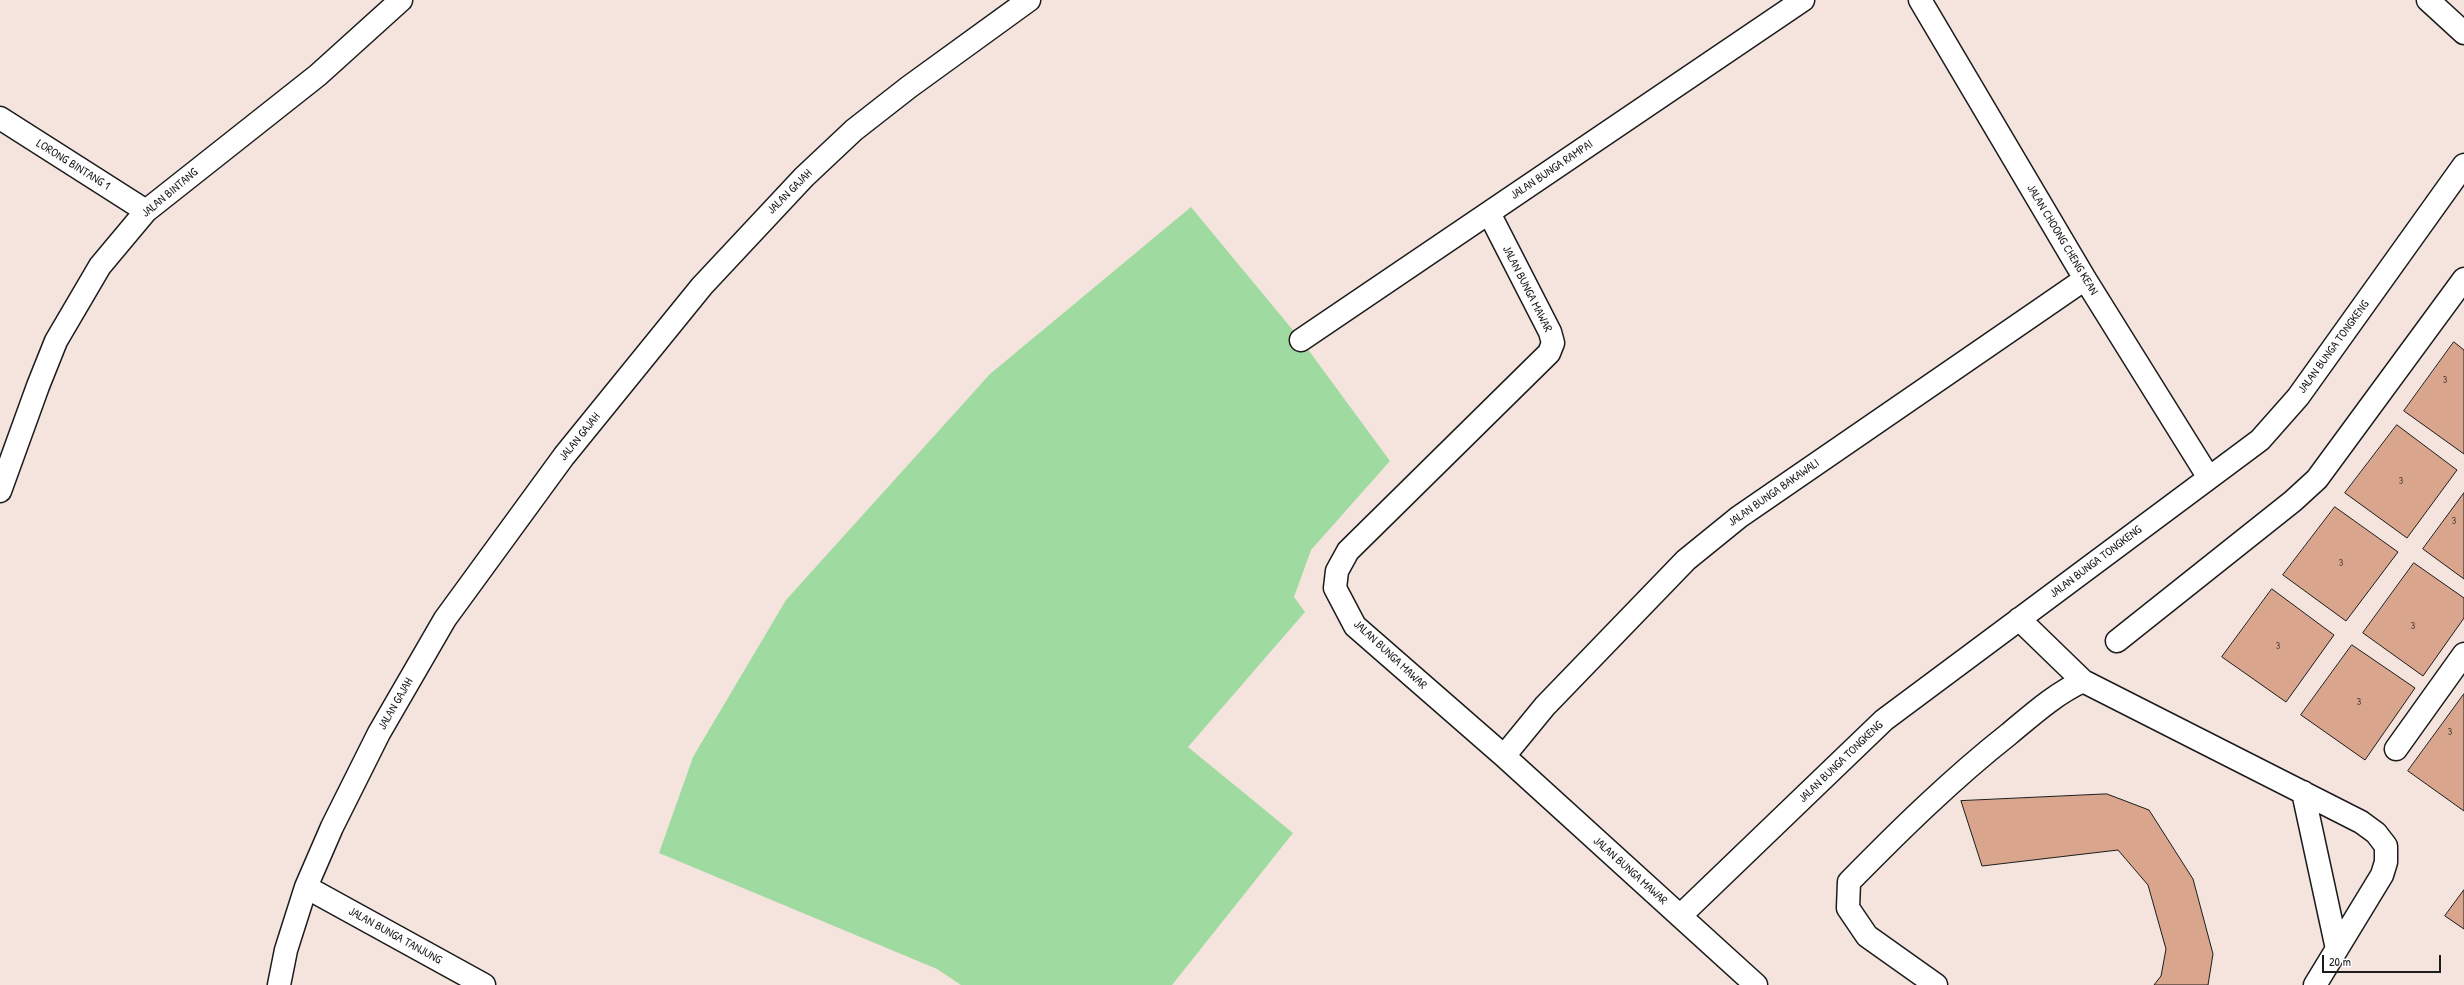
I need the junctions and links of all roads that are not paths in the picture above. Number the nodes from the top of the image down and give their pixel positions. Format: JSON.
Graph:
{"nodes":[{"id":1,"x":401,"y":0,"type":"edge"},
{"id":2,"x":1029,"y":0,"type":"edge"},
{"id":3,"x":1803,"y":0,"type":"edge"},
{"id":4,"x":1920,"y":0,"type":"edge"},
{"id":5,"x":2428,"y":0,"type":"edge"},
{"id":6,"x":2464,"y":33,"type":"edge"},
{"id":7,"x":0,"y":118,"type":"edge"},
{"id":8,"x":2464,"y":165,"type":"edge"},
{"id":9,"x":146,"y":211,"type":"junction"},
{"id":10,"x":1489,"y":213,"type":"junction"},
{"id":11,"x":2085,"y":279,"type":"junction"},
{"id":12,"x":2464,"y":279,"type":"edge"},
{"id":13,"x":1302,"y":340,"type":"dead end"},
{"id":14,"x":2209,"y":478,"type":"junction"},
{"id":15,"x":0,"y":492,"type":"edge"},
{"id":16,"x":2020,"y":619,"type":"junction"},
{"id":17,"x":2117,"y":641,"type":"dead end"},
{"id":18,"x":2464,"y":654,"type":"edge"},
{"id":19,"x":2083,"y":681,"type":"junction"},
{"id":20,"x":2396,"y":749,"type":"dead end"},
{"id":21,"x":1504,"y":756,"type":"junction"},
{"id":22,"x":2303,"y":792,"type":"junction"},
{"id":23,"x":306,"y":887,"type":"junction"},
{"id":24,"x":1680,"y":916,"type":"junction"},
{"id":25,"x":2337,"y":949,"type":"junction"},
{"id":26,"x":279,"y":985,"type":"edge"},
{"id":27,"x":484,"y":985,"type":"edge"},
{"id":28,"x":1756,"y":985,"type":"edge"},
{"id":29,"x":1936,"y":985,"type":"edge"},
{"id":30,"x":2315,"y":985,"type":"edge"}],
"edges":[{"from":1,"to":9,"type":"street","name":"JALAN BINTANG"},
{"from":2,"to":23,"type":"street","name":"JALAN GAJAH"},
{"from":3,"to":10,"type":"street","name":"JALAN BUNGA RAMPAI"},
{"from":4,"to":11,"type":"street","name":"JALAN CHOONG CHENG KEAN"},
{"from":5,"to":6,"type":"street"},
{"from":7,"to":9,"type":"street","name":"LORONG BINTANG 1"},
{"from":8,"to":14,"type":"street","name":"JALAN BUNGA TONGKENG"},
{"from":9,"to":15,"type":"street","name":"JALAN BINTANG"},
{"from":10,"to":13,"type":"street","name":"JALAN BUNGA RAMPAI"},
{"from":10,"to":21,"type":"street","name":"JALAN BUNGA MAWAR"},
{"from":11,"to":14,"type":"street","name":"JALAN CHOONG CHENG KEAN"},
{"from":11,"to":21,"type":"street","name":"JALAN BUNGA BAKAWALI"},
{"from":12,"to":17,"type":"street"},
{"from":14,"to":16,"type":"street","name":"JALAN BUNGA TONGKENG"},
{"from":16,"to":19,"type":"street"},
{"from":16,"to":24,"type":"street","name":"JALAN BUNGA TONGKENG"},
{"from":18,"to":20,"type":"street"},
{"from":19,"to":22,"type":"street"},
{"from":19,"to":29,"type":"street"},
{"from":21,"to":24,"type":"street","name":"JALAN BUNGA MAWAR"},
{"from":22,"to":25,"type":"street"},
{"from":22,"to":25,"type":"street"},
{"from":23,"to":26,"type":"street","name":"JALAN GAJAH"},
{"from":23,"to":27,"type":"street","name":"JALAN BUNGA TANJUNG"},
{"from":24,"to":28,"type":"street","name":"JALAN BUNGA MAWAR"},
{"from":25,"to":30,"type":"street"}]}
